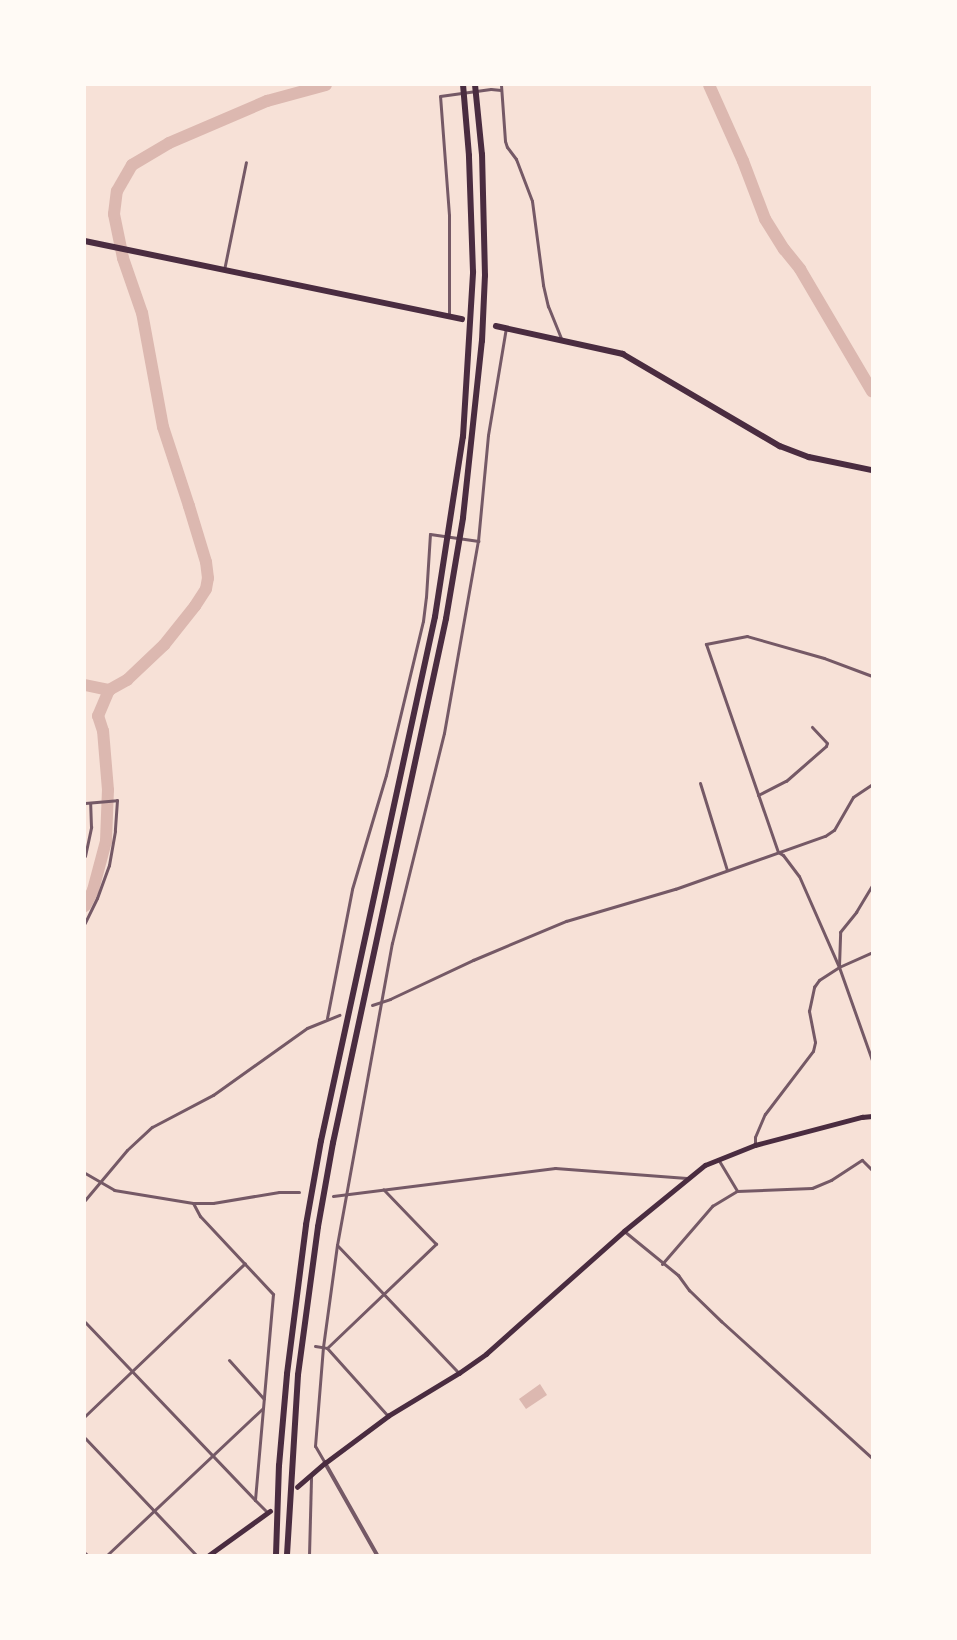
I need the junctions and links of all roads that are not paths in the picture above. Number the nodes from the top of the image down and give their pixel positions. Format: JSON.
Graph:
{"nodes":[{"id":1,"x":463,"y":85,"type":"edge"},
{"id":2,"x":475,"y":85,"type":"edge"},
{"id":3,"x":501,"y":85,"type":"edge"},
{"id":4,"x":501,"y":90,"type":"junction"},
{"id":5,"x":246,"y":162,"type":"dead end"},
{"id":6,"x":85,"y":241,"type":"edge"},
{"id":7,"x":224,"y":270,"type":"junction"},
{"id":8,"x":449,"y":316,"type":"junction"},
{"id":9,"x":462,"y":319,"type":"dead end"},
{"id":10,"x":496,"y":326,"type":"dead end"},
{"id":11,"x":506,"y":328,"type":"junction"},
{"id":12,"x":562,"y":340,"type":"junction"},
{"id":13,"x":872,"y":470,"type":"edge"},
{"id":14,"x":477,"y":540,"type":"junction"},
{"id":15,"x":872,"y":676,"type":"edge"},
{"id":16,"x":812,"y":727,"type":"dead end"},
{"id":17,"x":700,"y":783,"type":"dead end"},
{"id":18,"x":872,"y":784,"type":"edge"},
{"id":19,"x":758,"y":795,"type":"junction"},
{"id":20,"x":85,"y":803,"type":"edge"},
{"id":21,"x":91,"y":803,"type":"junction"},
{"id":22,"x":778,"y":852,"type":"junction"},
{"id":23,"x":85,"y":856,"type":"edge"},
{"id":24,"x":727,"y":870,"type":"junction"},
{"id":25,"x":872,"y":884,"type":"edge"},
{"id":26,"x":85,"y":923,"type":"edge"},
{"id":27,"x":872,"y":952,"type":"edge"},
{"id":28,"x":839,"y":967,"type":"junction"},
{"id":29,"x":381,"y":1002,"type":"junction"},
{"id":30,"x":372,"y":1005,"type":"dead end"},
{"id":31,"x":339,"y":1015,"type":"dead end"},
{"id":32,"x":327,"y":1018,"type":"junction"},
{"id":33,"x":872,"y":1060,"type":"edge"},
{"id":34,"x":872,"y":1116,"type":"edge"},
{"id":35,"x":755,"y":1145,"type":"junction"},
{"id":36,"x":718,"y":1159,"type":"junction"},
{"id":37,"x":872,"y":1170,"type":"edge"},
{"id":38,"x":85,"y":1174,"type":"edge"},
{"id":39,"x":687,"y":1178,"type":"junction"},
{"id":40,"x":100,"y":1183,"type":"junction"},
{"id":41,"x":384,"y":1189,"type":"junction"},
{"id":42,"x":737,"y":1191,"type":"junction"},
{"id":43,"x":299,"y":1192,"type":"dead end"},
{"id":44,"x":347,"y":1193,"type":"junction"},
{"id":45,"x":333,"y":1196,"type":"dead end"},
{"id":46,"x":85,"y":1200,"type":"edge"},
{"id":47,"x":193,"y":1203,"type":"junction"},
{"id":48,"x":624,"y":1231,"type":"junction"},
{"id":49,"x":337,"y":1245,"type":"junction"},
{"id":50,"x":245,"y":1263,"type":"junction"},
{"id":51,"x":662,"y":1264,"type":"junction"},
{"id":52,"x":384,"y":1293,"type":"junction"},
{"id":53,"x":85,"y":1322,"type":"edge"},
{"id":54,"x":269,"y":1341,"type":"junction"},
{"id":55,"x":275,"y":1342,"type":"dead end"},
{"id":56,"x":315,"y":1346,"type":"dead end"},
{"id":57,"x":325,"y":1347,"type":"junction"},
{"id":58,"x":229,"y":1360,"type":"dead end"},
{"id":59,"x":131,"y":1372,"type":"junction"},
{"id":60,"x":459,"y":1373,"type":"junction"},
{"id":61,"x":264,"y":1399,"type":"junction"},
{"id":62,"x":263,"y":1408,"type":"junction"},
{"id":63,"x":85,"y":1416,"type":"edge"},
{"id":64,"x":388,"y":1416,"type":"junction"},
{"id":65,"x":85,"y":1438,"type":"edge"},
{"id":66,"x":211,"y":1456,"type":"junction"},
{"id":67,"x":872,"y":1458,"type":"edge"},
{"id":68,"x":325,"y":1463,"type":"junction"},
{"id":69,"x":311,"y":1476,"type":"junction"},
{"id":70,"x":297,"y":1487,"type":"dead end"},
{"id":71,"x":255,"y":1500,"type":"junction"},
{"id":72,"x":154,"y":1511,"type":"junction"},
{"id":73,"x":269,"y":1512,"type":"joint"},
{"id":74,"x":107,"y":1555,"type":"edge"},
{"id":75,"x":196,"y":1555,"type":"edge"},
{"id":76,"x":209,"y":1555,"type":"edge"},
{"id":77,"x":276,"y":1555,"type":"edge"},
{"id":78,"x":288,"y":1555,"type":"edge"},
{"id":79,"x":310,"y":1555,"type":"edge"},
{"id":80,"x":377,"y":1555,"type":"edge"}],
"edges":[{"from":1,"to":77,"type":"highway"},
{"from":2,"to":78,"type":"highway"},
{"from":3,"to":4,"type":"street"},
{"from":4,"to":8,"type":"street"},
{"from":4,"to":12,"type":"street"},
{"from":5,"to":7,"type":"street"},
{"from":6,"to":7,"type":"highway"},
{"from":7,"to":8,"type":"highway"},
{"from":8,"to":9,"type":"highway"},
{"from":10,"to":11,"type":"highway"},
{"from":11,"to":12,"type":"highway"},
{"from":11,"to":14,"type":"street"},
{"from":12,"to":13,"type":"highway"},
{"from":14,"to":29,"type":"street"},
{"from":14,"to":32,"type":"street"},
{"from":15,"to":19,"type":"street"},
{"from":16,"to":19,"type":"street"},
{"from":17,"to":24,"type":"street"},
{"from":18,"to":22,"type":"street"},
{"from":19,"to":22,"type":"street"},
{"from":20,"to":21,"type":"street"},
{"from":21,"to":23,"type":"street"},
{"from":21,"to":26,"type":"street"},
{"from":22,"to":24,"type":"street"},
{"from":22,"to":28,"type":"street"},
{"from":24,"to":29,"type":"street"},
{"from":25,"to":28,"type":"street"},
{"from":27,"to":28,"type":"street"},
{"from":28,"to":33,"type":"street"},
{"from":28,"to":35,"type":"street"},
{"from":29,"to":30,"type":"street"},
{"from":29,"to":44,"type":"street"},
{"from":31,"to":32,"type":"street"},
{"from":32,"to":40,"type":"street"},
{"from":34,"to":35,"type":"main road"},
{"from":35,"to":36,"type":"main road"},
{"from":36,"to":39,"type":"main road"},
{"from":36,"to":42,"type":"street"},
{"from":37,"to":42,"type":"street"},
{"from":38,"to":40,"type":"street"},
{"from":39,"to":41,"type":"street"},
{"from":39,"to":48,"type":"main road"},
{"from":40,"to":46,"type":"street"},
{"from":40,"to":47,"type":"street"},
{"from":41,"to":44,"type":"street"},
{"from":41,"to":52,"type":"street"},
{"from":42,"to":51,"type":"street"},
{"from":43,"to":47,"type":"street"},
{"from":44,"to":45,"type":"street"},
{"from":44,"to":49,"type":"street"},
{"from":47,"to":50,"type":"street"},
{"from":48,"to":51,"type":"street"},
{"from":48,"to":60,"type":"main road"},
{"from":49,"to":52,"type":"street"},
{"from":49,"to":57,"type":"street"},
{"from":50,"to":54,"type":"street"},
{"from":50,"to":59,"type":"street"},
{"from":51,"to":67,"type":"street"},
{"from":52,"to":57,"type":"street"},
{"from":52,"to":60,"type":"street"},
{"from":53,"to":59,"type":"street"},
{"from":54,"to":55,"type":"street"},
{"from":54,"to":61,"type":"street"},
{"from":56,"to":57,"type":"street"},
{"from":57,"to":64,"type":"street"},
{"from":57,"to":68,"type":"street"},
{"from":58,"to":61,"type":"street"},
{"from":59,"to":63,"type":"street"},
{"from":59,"to":66,"type":"street"},
{"from":60,"to":64,"type":"main road"},
{"from":61,"to":62,"type":"street"},
{"from":62,"to":66,"type":"street"},
{"from":62,"to":71,"type":"street"},
{"from":64,"to":68,"type":"main road"},
{"from":65,"to":72,"type":"street"},
{"from":66,"to":71,"type":"street"},
{"from":66,"to":72,"type":"street"},
{"from":68,"to":69,"type":"main road"},
{"from":68,"to":80,"type":"street"},
{"from":69,"to":70,"type":"main road"},
{"from":69,"to":79,"type":"street"},
{"from":71,"to":73,"type":"street"},
{"from":72,"to":74,"type":"street"},
{"from":72,"to":75,"type":"street"},
{"from":73,"to":76,"type":"main road"}]}
